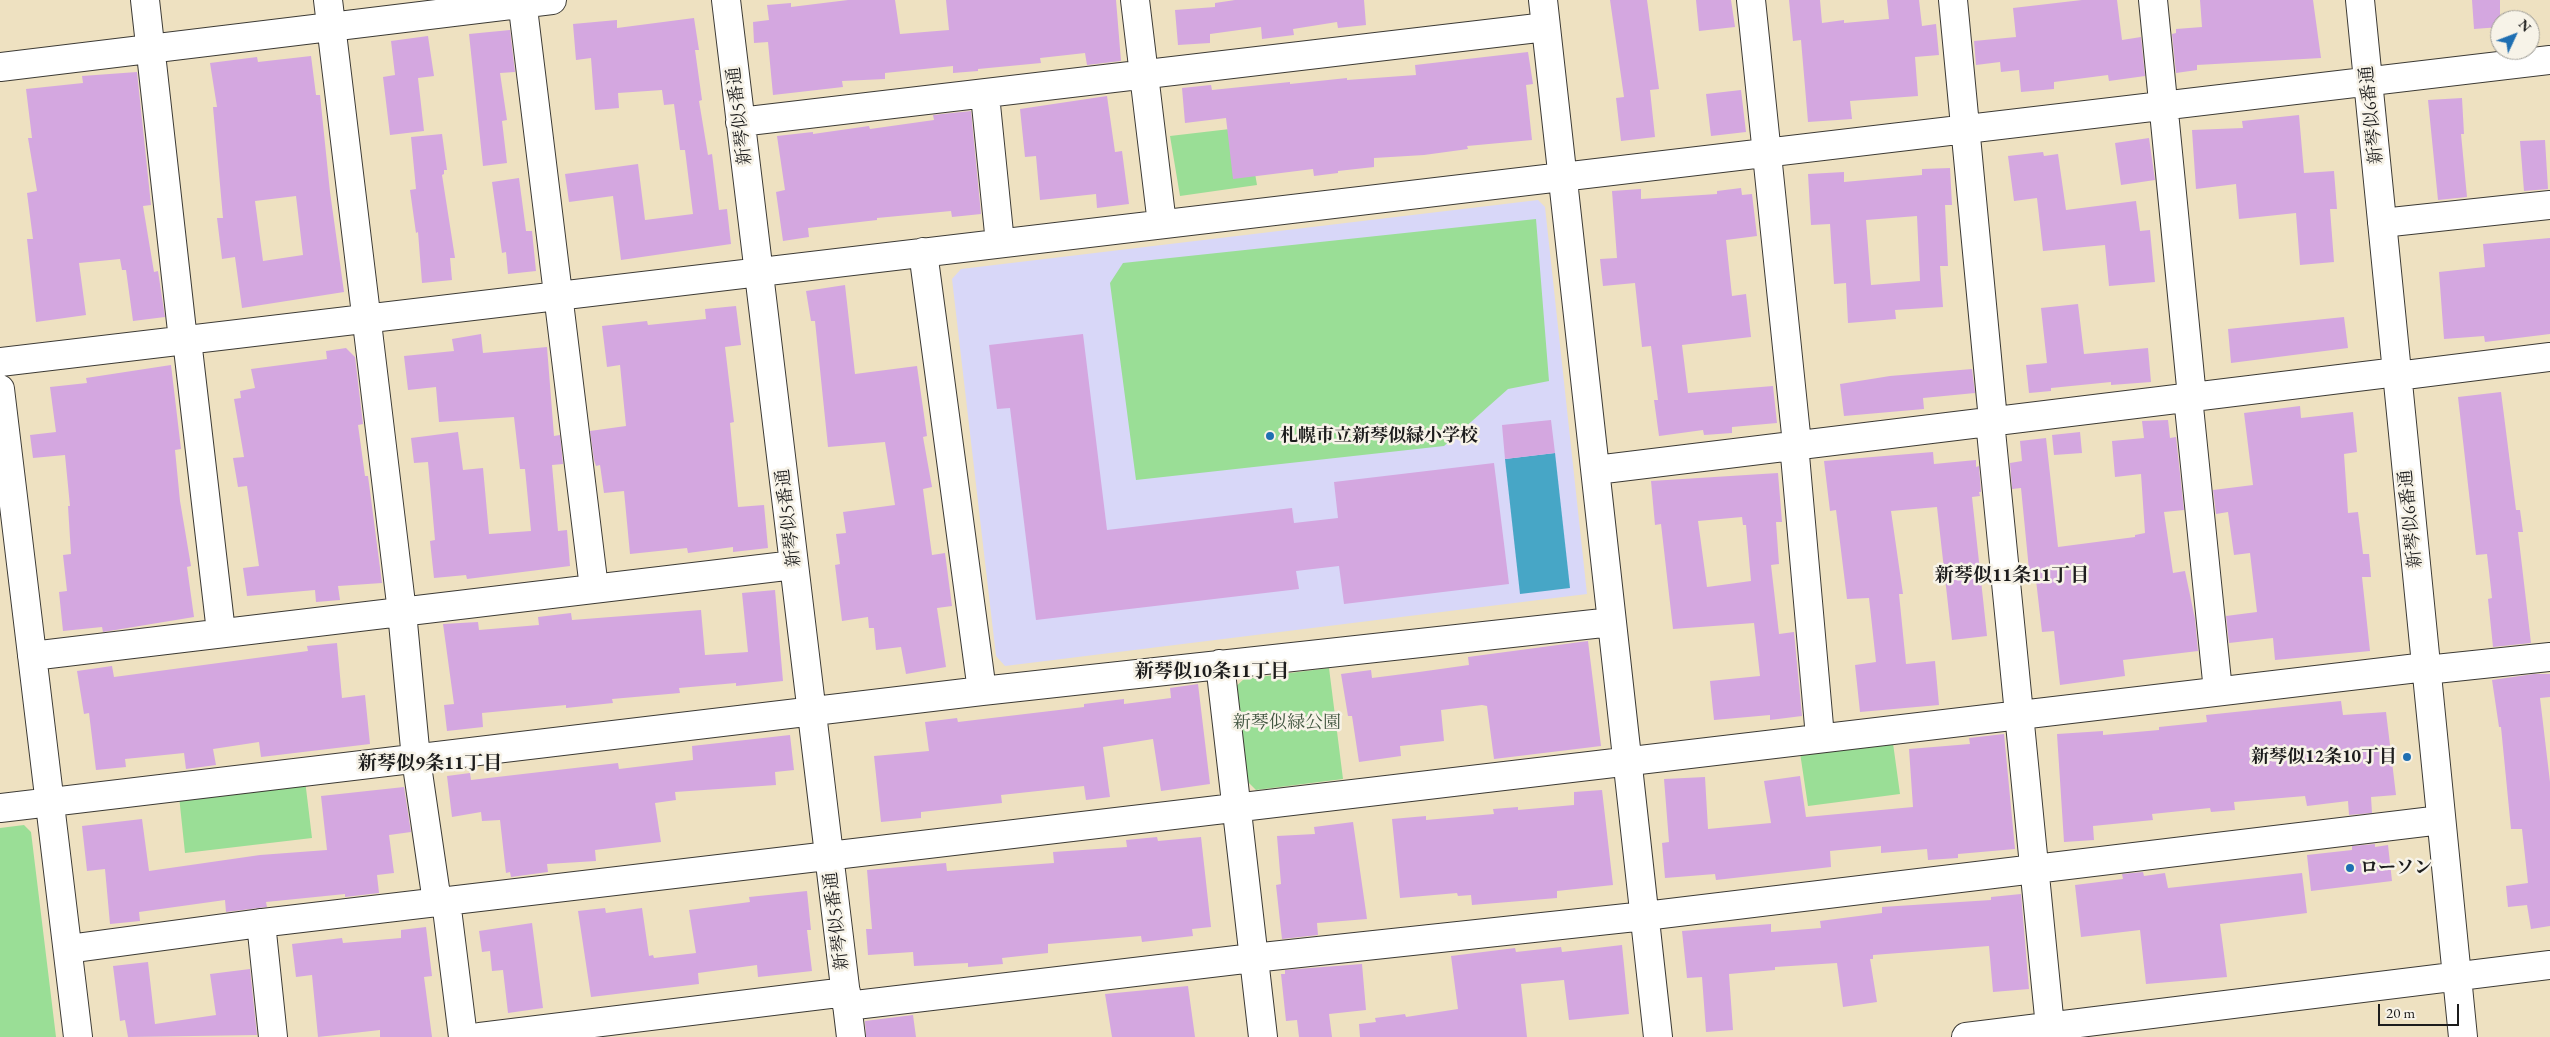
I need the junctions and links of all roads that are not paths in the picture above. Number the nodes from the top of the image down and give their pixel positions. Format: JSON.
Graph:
{"nodes":[{"id":1,"x":145,"y":0,"type":"edge"},
{"id":2,"x":552,"y":0,"type":"edge"},
{"id":3,"x":726,"y":0,"type":"edge"},
{"id":4,"x":1135,"y":0,"type":"edge"},
{"id":5,"x":1543,"y":0,"type":"edge"},
{"id":6,"x":1751,"y":0,"type":"edge"},
{"id":7,"x":1953,"y":0,"type":"edge"},
{"id":8,"x":2153,"y":0,"type":"edge"},
{"id":9,"x":2360,"y":0,"type":"edge"},
{"id":10,"x":523,"y":2,"type":"edge"},
{"id":11,"x":329,"y":13,"type":"edge"},
{"id":12,"x":1546,"y":27,"type":"junction"},
{"id":13,"x":151,"y":48,"type":"junction"},
{"id":14,"x":2550,"y":60,"type":"edge"},
{"id":15,"x":0,"y":67,"type":"edge"},
{"id":16,"x":1145,"y":76,"type":"junction"},
{"id":17,"x":2368,"y":82,"type":"junction"},
{"id":18,"x":986,"y":95,"type":"junction"},
{"id":19,"x":2164,"y":106,"type":"junction"},
{"id":20,"x":740,"y":122,"type":"junction"},
{"id":21,"x":1966,"y":129,"type":"junction"},
{"id":22,"x":1767,"y":152,"type":"junction"},
{"id":23,"x":1563,"y":177,"type":"junction"},
{"id":24,"x":2550,"y":205,"type":"edge"},
{"id":25,"x":2382,"y":223,"type":"junction"},
{"id":26,"x":1162,"y":224,"type":"junction"},
{"id":27,"x":1000,"y":243,"type":"junction"},
{"id":28,"x":923,"y":252,"type":"junction"},
{"id":29,"x":758,"y":271,"type":"junction"},
{"id":30,"x":560,"y":295,"type":"junction"},
{"id":31,"x":367,"y":318,"type":"junction"},
{"id":32,"x":185,"y":340,"type":"junction"},
{"id":33,"x":2550,"y":357,"type":"edge"},
{"id":34,"x":0,"y":362,"type":"edge"},
{"id":35,"x":2397,"y":374,"type":"junction"},
{"id":36,"x":0,"y":389,"type":"edge"},
{"id":37,"x":2190,"y":397,"type":"junction"},
{"id":38,"x":1991,"y":421,"type":"junction"},
{"id":39,"x":1795,"y":444,"type":"junction"},
{"id":40,"x":1596,"y":470,"type":"junction"},
{"id":41,"x":794,"y":565,"type":"junction"},
{"id":42,"x":594,"y":588,"type":"junction"},
{"id":43,"x":402,"y":612,"type":"junction"},
{"id":44,"x":1612,"y":622,"type":"junction"},
{"id":45,"x":221,"y":632,"type":"junction"},
{"id":46,"x":32,"y":656,"type":"junction"},
{"id":47,"x":2550,"y":657,"type":"edge"},
{"id":48,"x":1220,"y":664,"type":"junction"},
{"id":49,"x":2426,"y":669,"type":"junction"},
{"id":50,"x":2218,"y":691,"type":"junction"},
{"id":51,"x":982,"y":692,"type":"junction"},
{"id":52,"x":812,"y":712,"type":"junction"},
{"id":53,"x":2020,"y":714,"type":"junction"},
{"id":54,"x":1820,"y":737,"type":"junction"},
{"id":55,"x":416,"y":759,"type":"junction"},
{"id":56,"x":1628,"y":760,"type":"junction"},
{"id":57,"x":50,"y":802,"type":"junction"},
{"id":58,"x":0,"y":808,"type":"edge"},
{"id":59,"x":1236,"y":808,"type":"junction"},
{"id":60,"x":2441,"y":820,"type":"junction"},
{"id":61,"x":829,"y":855,"type":"junction"},
{"id":62,"x":2035,"y":870,"type":"junction"},
{"id":63,"x":442,"y":902,"type":"junction"},
{"id":64,"x":1645,"y":916,"type":"junction"},
{"id":65,"x":260,"y":923,"type":"junction"},
{"id":66,"x":68,"y":949,"type":"junction"},
{"id":67,"x":1252,"y":958,"type":"junction"},
{"id":68,"x":2550,"y":965,"type":"edge"},
{"id":69,"x":2457,"y":977,"type":"junction"},
{"id":70,"x":847,"y":999,"type":"junction"},
{"id":71,"x":2050,"y":1032,"type":"edge"},
{"id":72,"x":78,"y":1037,"type":"edge"},
{"id":73,"x":273,"y":1037,"type":"edge"},
{"id":74,"x":463,"y":1037,"type":"edge"},
{"id":75,"x":480,"y":1037,"type":"edge"},
{"id":76,"x":851,"y":1037,"type":"edge"},
{"id":77,"x":1263,"y":1037,"type":"edge"},
{"id":78,"x":1658,"y":1037,"type":"edge"},
{"id":79,"x":1966,"y":1037,"type":"edge"},
{"id":80,"x":2463,"y":1037,"type":"edge"}],
"edges":[{"from":1,"to":13,"type":"street"},
{"from":2,"to":10,"type":"street"},
{"from":3,"to":20,"type":"street","name":"新琴似5番通"},
{"from":4,"to":16,"type":"street"},
{"from":5,"to":12,"type":"street"},
{"from":6,"to":22,"type":"street"},
{"from":7,"to":21,"type":"street"},
{"from":8,"to":19,"type":"street"},
{"from":9,"to":17,"type":"street","name":"新琴似6番通"},
{"from":10,"to":11,"type":"street"},
{"from":10,"to":30,"type":"street"},
{"from":11,"to":13,"type":"street"},
{"from":11,"to":31,"type":"street"},
{"from":12,"to":16,"type":"street"},
{"from":12,"to":23,"type":"street"},
{"from":13,"to":15,"type":"street"},
{"from":13,"to":32,"type":"street"},
{"from":14,"to":17,"type":"street"},
{"from":16,"to":18,"type":"street"},
{"from":16,"to":26,"type":"street"},
{"from":17,"to":19,"type":"street"},
{"from":17,"to":25,"type":"street","name":"新琴似6番通"},
{"from":18,"to":20,"type":"street"},
{"from":18,"to":27,"type":"street"},
{"from":19,"to":21,"type":"street"},
{"from":19,"to":37,"type":"street"},
{"from":20,"to":29,"type":"street","name":"新琴似5番通"},
{"from":21,"to":22,"type":"street"},
{"from":21,"to":38,"type":"street"},
{"from":22,"to":23,"type":"street"},
{"from":22,"to":39,"type":"street"},
{"from":23,"to":26,"type":"street"},
{"from":23,"to":40,"type":"street"},
{"from":24,"to":25,"type":"street"},
{"from":25,"to":35,"type":"street","name":"新琴似6番通"},
{"from":26,"to":27,"type":"street"},
{"from":27,"to":28,"type":"street"},
{"from":28,"to":29,"type":"street"},
{"from":28,"to":51,"type":"street"},
{"from":29,"to":30,"type":"street"},
{"from":29,"to":41,"type":"street","name":"新琴似5番通"},
{"from":30,"to":31,"type":"street"},
{"from":30,"to":42,"type":"street"},
{"from":31,"to":32,"type":"street"},
{"from":31,"to":43,"type":"street"},
{"from":32,"to":34,"type":"street"},
{"from":32,"to":45,"type":"street"},
{"from":33,"to":35,"type":"street"},
{"from":35,"to":37,"type":"street"},
{"from":35,"to":49,"type":"street","name":"新琴似6番通"},
{"from":36,"to":46,"type":"street"},
{"from":37,"to":38,"type":"street"},
{"from":37,"to":50,"type":"street"},
{"from":38,"to":39,"type":"street"},
{"from":38,"to":53,"type":"street"},
{"from":39,"to":40,"type":"street"},
{"from":39,"to":54,"type":"street"},
{"from":40,"to":44,"type":"street"},
{"from":41,"to":42,"type":"street"},
{"from":41,"to":52,"type":"street","name":"新琴似5番通"},
{"from":42,"to":43,"type":"street"},
{"from":43,"to":45,"type":"street"},
{"from":43,"to":55,"type":"street"},
{"from":44,"to":48,"type":"street"},
{"from":44,"to":56,"type":"street"},
{"from":45,"to":46,"type":"street"},
{"from":46,"to":57,"type":"street"},
{"from":47,"to":49,"type":"street"},
{"from":48,"to":51,"type":"street"},
{"from":48,"to":59,"type":"street"},
{"from":49,"to":50,"type":"street"},
{"from":49,"to":60,"type":"street","name":"新琴似6番通"},
{"from":50,"to":53,"type":"street"},
{"from":51,"to":52,"type":"street"},
{"from":52,"to":55,"type":"street"},
{"from":52,"to":61,"type":"street","name":"新琴似5番通"},
{"from":53,"to":54,"type":"street"},
{"from":53,"to":62,"type":"street"},
{"from":54,"to":56,"type":"street"},
{"from":55,"to":57,"type":"street"},
{"from":55,"to":63,"type":"street"},
{"from":56,"to":59,"type":"street"},
{"from":56,"to":64,"type":"street"},
{"from":57,"to":58,"type":"street"},
{"from":57,"to":66,"type":"street"},
{"from":59,"to":61,"type":"street"},
{"from":59,"to":67,"type":"street"},
{"from":60,"to":62,"type":"street"},
{"from":60,"to":69,"type":"street","name":"新琴似6番通"},
{"from":61,"to":63,"type":"street"},
{"from":61,"to":70,"type":"street","name":"新琴似5番通"},
{"from":62,"to":64,"type":"street"},
{"from":62,"to":71,"type":"street"},
{"from":63,"to":65,"type":"street"},
{"from":63,"to":74,"type":"street"},
{"from":64,"to":67,"type":"street"},
{"from":64,"to":78,"type":"street"},
{"from":65,"to":66,"type":"street"},
{"from":65,"to":73,"type":"street"},
{"from":66,"to":72,"type":"street"},
{"from":67,"to":70,"type":"street"},
{"from":67,"to":77,"type":"street"},
{"from":68,"to":69,"type":"street"},
{"from":69,"to":71,"type":"street"},
{"from":69,"to":80,"type":"street","name":"新琴似6番通"},
{"from":70,"to":75,"type":"street"},
{"from":70,"to":76,"type":"street","name":"新琴似5番通"},
{"from":71,"to":79,"type":"street"}]}
